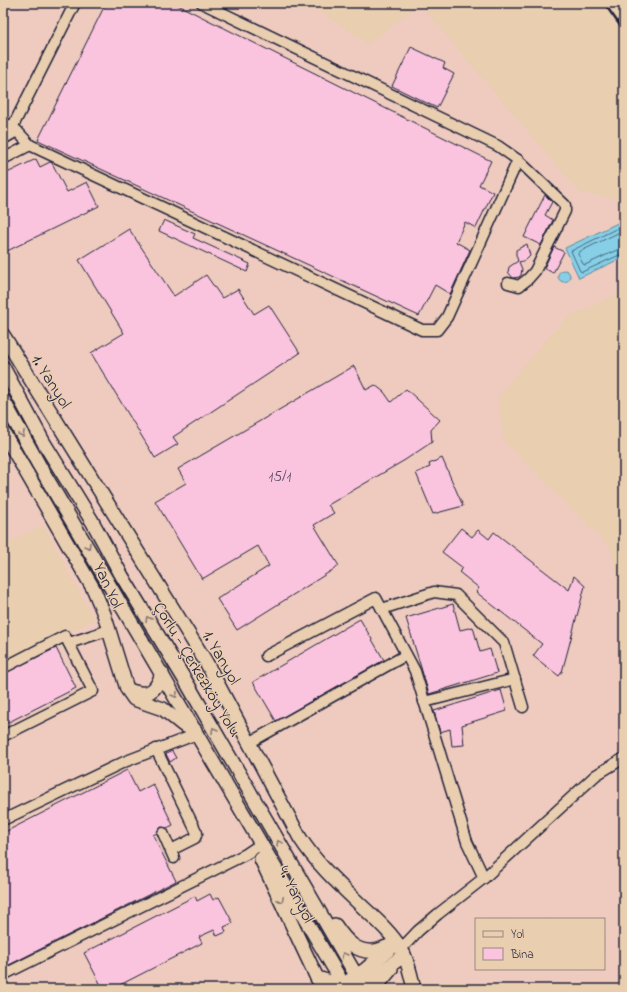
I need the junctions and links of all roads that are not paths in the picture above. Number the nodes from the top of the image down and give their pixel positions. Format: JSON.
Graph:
{"nodes":[{"id":1,"x":75,"y":3,"type":"edge"},
{"id":2,"x":202,"y":3,"type":"edge"},
{"id":3,"x":11,"y":127,"type":"edge"},
{"id":4,"x":3,"y":139,"type":"edge"},
{"id":5,"x":30,"y":145,"type":"junction"},
{"id":6,"x":3,"y":159,"type":"edge"},
{"id":7,"x":518,"y":160,"type":"junction"},
{"id":8,"x":508,"y":283,"type":"dead end"},
{"id":9,"x":3,"y":335,"type":"edge"},
{"id":10,"x":3,"y":367,"type":"edge"},
{"id":11,"x":3,"y":400,"type":"edge"},
{"id":12,"x":3,"y":432,"type":"edge"},
{"id":13,"x":382,"y":609,"type":"junction"},
{"id":14,"x":109,"y":630,"type":"junction"},
{"id":15,"x":69,"y":643,"type":"junction"},
{"id":16,"x":406,"y":655,"type":"junction"},
{"id":17,"x":266,"y":656,"type":"dead end"},
{"id":18,"x":3,"y":668,"type":"edge"},
{"id":19,"x":162,"y":673,"type":"junction"},
{"id":20,"x":515,"y":679,"type":"junction"},
{"id":21,"x":127,"y":689,"type":"junction"},
{"id":22,"x":424,"y":702,"type":"junction"},
{"id":23,"x":523,"y":707,"type":"dead end"},
{"id":24,"x":196,"y":732,"type":"junction"},
{"id":25,"x":3,"y":736,"type":"edge"},
{"id":26,"x":249,"y":743,"type":"junction"},
{"id":27,"x":156,"y":749,"type":"junction"},
{"id":28,"x":624,"y":758,"type":"edge"},
{"id":29,"x":243,"y":813,"type":"junction"},
{"id":30,"x":3,"y":820,"type":"edge"},
{"id":31,"x":163,"y":833,"type":"dead end"},
{"id":32,"x":255,"y":848,"type":"junction"},
{"id":33,"x":484,"y":878,"type":"junction"},
{"id":34,"x":312,"y":900,"type":"junction"},
{"id":35,"x":401,"y":949,"type":"junction"},
{"id":36,"x":3,"y":975,"type":"edge"},
{"id":37,"x":316,"y":983,"type":"edge"},
{"id":38,"x":360,"y":983,"type":"edge"},
{"id":39,"x":345,"y":987,"type":"edge"},
{"id":40,"x":324,"y":989,"type":"edge"},
{"id":41,"x":378,"y":989,"type":"edge"},
{"id":42,"x":414,"y":989,"type":"edge"}],
"edges":[{"from":1,"to":3,"type":"street"},
{"from":2,"to":7,"type":"street"},
{"from":3,"to":4,"type":"street"},
{"from":3,"to":5,"type":"street"},
{"from":5,"to":6,"type":"street"},
{"from":5,"to":7,"type":"street"},
{"from":7,"to":8,"type":"street"},
{"from":9,"to":26,"type":"main road","name":"1. Yanyol"},
{"from":34,"to":10,"type":"main road","name":"Çorlu - Çerkezköy Yolu","one_way":true},
{"from":11,"to":19,"type":"main road","name":"Çorlu - Çerkezköy Yolu","one_way":true},
{"from":12,"to":14,"type":"main road","name":"Yan Yol"},
{"from":13,"to":16,"type":"street"},
{"from":13,"to":17,"type":"street"},
{"from":13,"to":20,"type":"street"},
{"from":14,"to":15,"type":"street"},
{"from":14,"to":21,"type":"main road","name":"Yan Yol"},
{"from":15,"to":18,"type":"street"},
{"from":15,"to":25,"type":"street"},
{"from":16,"to":22,"type":"street"},
{"from":16,"to":26,"type":"street"},
{"from":19,"to":21,"type":"main road"},
{"from":19,"to":24,"type":"main road","name":"Çorlu - Çerkezköy Yolu","one_way":true},
{"from":20,"to":22,"type":"street"},
{"from":20,"to":23,"type":"street"},
{"from":21,"to":24,"type":"main road"},
{"from":22,"to":33,"type":"street"},
{"from":24,"to":27,"type":"street"},
{"from":24,"to":29,"type":"main road","name":"Çorlu - Çerkezköy Yolu"},
{"from":26,"to":35,"type":"main road","name":"1. Yanyol"},
{"from":27,"to":30,"type":"street"},
{"from":27,"to":31,"type":"street"},
{"from":28,"to":33,"type":"street"},
{"from":29,"to":32,"type":"main road","name":"4. Yanyol"},
{"from":29,"to":39,"type":"main road","name":"Çorlu - Çerkezköy Yolu"},
{"from":32,"to":36,"type":"street"},
{"from":32,"to":37,"type":"main road","name":"4. Yanyol","one_way":true},
{"from":33,"to":35,"type":"street"},
{"from":34,"to":35,"type":"main road"},
{"from":38,"to":34,"type":"main road","name":"Çorlu - Çerkezköy Yolu","one_way":true},
{"from":35,"to":38,"type":"main road"},
{"from":35,"to":41,"type":"main road"},
{"from":35,"to":42,"type":"main road","name":"1. Yanyol"},
{"from":37,"to":39,"type":"main road"},
{"from":37,"to":40,"type":"main road","name":"4. Yanyol"},
{"from":38,"to":39,"type":"main road"}]}
